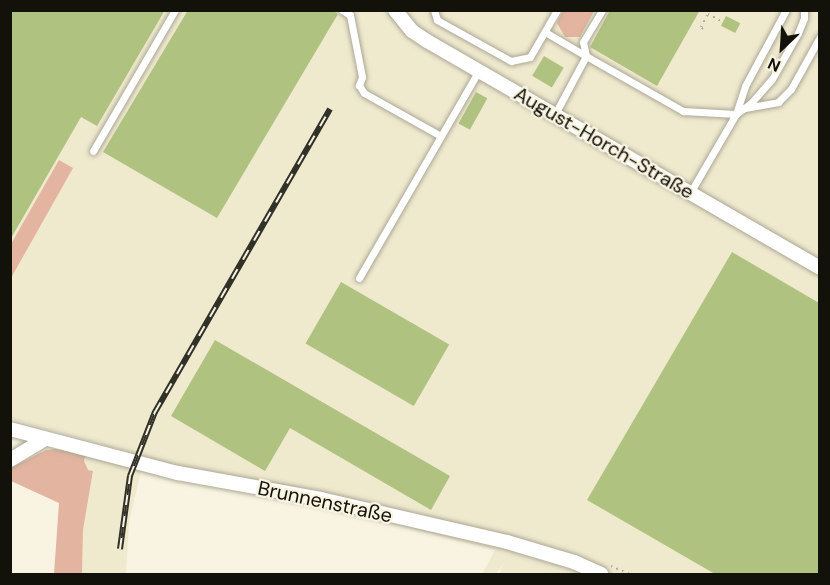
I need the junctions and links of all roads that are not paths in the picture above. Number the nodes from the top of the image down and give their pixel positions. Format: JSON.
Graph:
{"nodes":[{"id":1,"x":175,"y":10,"type":"edge"},
{"id":2,"x":342,"y":10,"type":"edge"},
{"id":3,"x":395,"y":10,"type":"edge"},
{"id":4,"x":434,"y":10,"type":"edge"},
{"id":5,"x":557,"y":10,"type":"edge"},
{"id":6,"x":602,"y":10,"type":"edge"},
{"id":7,"x":786,"y":10,"type":"edge"},
{"id":8,"x":804,"y":10,"type":"edge"},
{"id":9,"x":545,"y":32,"type":"junction"},
{"id":10,"x":819,"y":37,"type":"edge"},
{"id":11,"x":586,"y":56,"type":"junction"},
{"id":12,"x":479,"y":70,"type":"junction"},
{"id":13,"x":745,"y":86,"type":"junction"},
{"id":14,"x":751,"y":102,"type":"junction"},
{"id":15,"x":743,"y":109,"type":"junction"},
{"id":16,"x":555,"y":114,"type":"junction"},
{"id":17,"x":736,"y":114,"type":"junction"},
{"id":18,"x":441,"y":136,"type":"junction"},
{"id":19,"x":93,"y":151,"type":"dead end"},
{"id":20,"x":690,"y":193,"type":"junction"},
{"id":21,"x":819,"y":268,"type":"edge"},
{"id":22,"x":359,"y":278,"type":"dead end"},
{"id":23,"x":10,"y":429,"type":"edge"},
{"id":24,"x":45,"y":439,"type":"junction"},
{"id":25,"x":10,"y":460,"type":"edge"},
{"id":26,"x":601,"y":574,"type":"edge"}],
"edges":[{"from":1,"to":19,"type":"lane"},
{"from":2,"to":18,"type":"lane"},
{"from":3,"to":12,"type":"street","name":"August-Horch-Straße"},
{"from":4,"to":9,"type":"lane"},
{"from":5,"to":9,"type":"lane"},
{"from":6,"to":11,"type":"lane"},
{"from":7,"to":13,"type":"lane"},
{"from":8,"to":14,"type":"lane"},
{"from":9,"to":11,"type":"lane"},
{"from":10,"to":15,"type":"lane"},
{"from":11,"to":16,"type":"lane"},
{"from":11,"to":17,"type":"lane"},
{"from":12,"to":16,"type":"street","name":"August-Horch-Straße"},
{"from":12,"to":18,"type":"lane"},
{"from":13,"to":14,"type":"lane"},
{"from":13,"to":17,"type":"lane"},
{"from":14,"to":15,"type":"lane"},
{"from":15,"to":17,"type":"lane"},
{"from":16,"to":20,"type":"street","name":"August-Horch-Straße"},
{"from":17,"to":20,"type":"lane"},
{"from":18,"to":22,"type":"lane"},
{"from":20,"to":21,"type":"street","name":"August-Horch-Straße"},
{"from":23,"to":24,"type":"street","name":"Brunnenstraße"},
{"from":24,"to":25,"type":"street"},
{"from":24,"to":26,"type":"street","name":"Brunnenstraße"}]}
